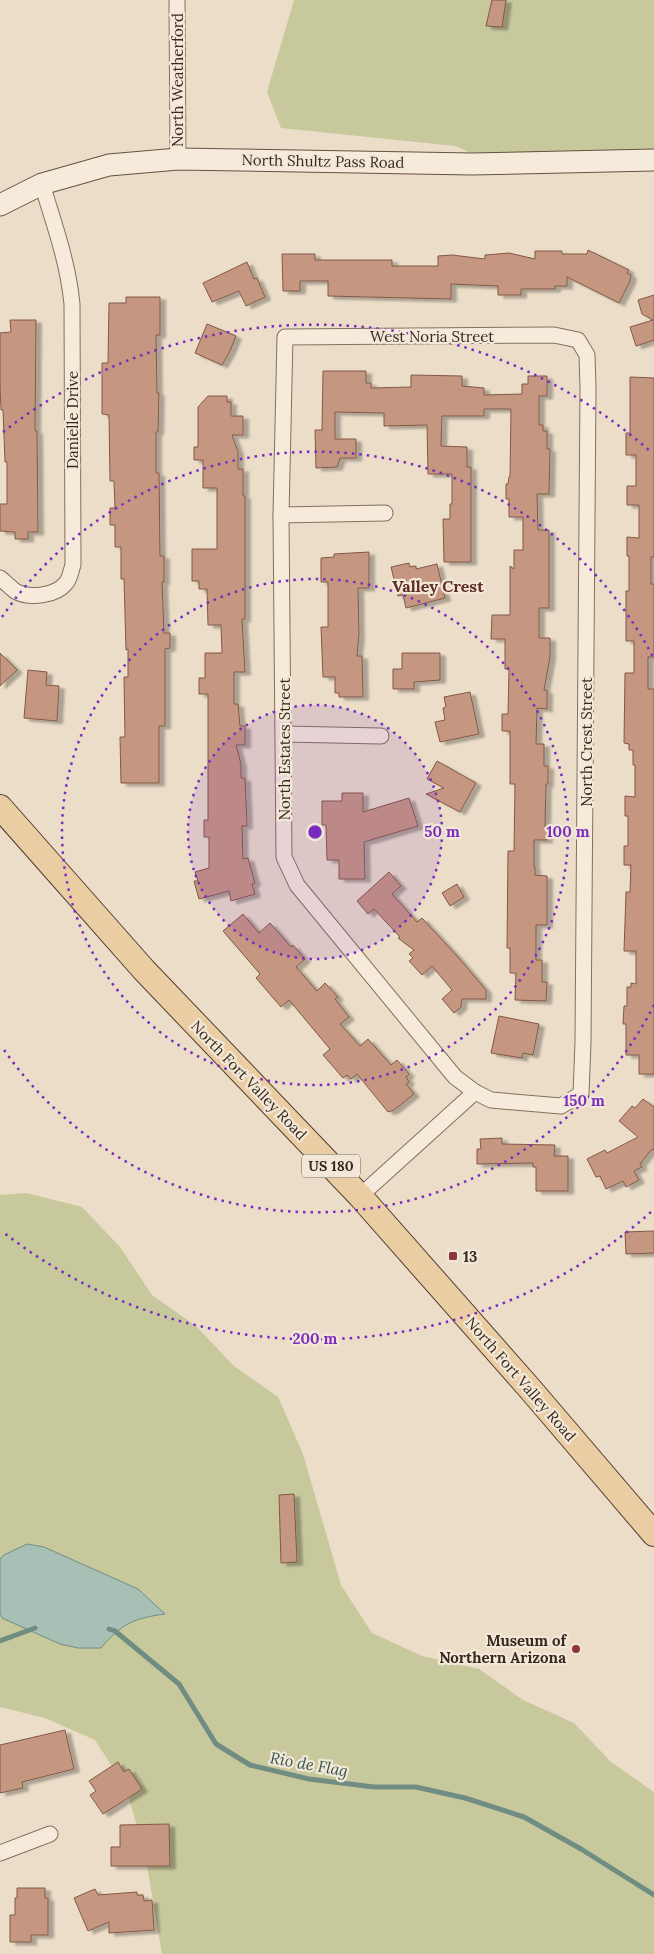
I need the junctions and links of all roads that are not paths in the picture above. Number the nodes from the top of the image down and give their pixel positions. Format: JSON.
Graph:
{"nodes":[{"id":1,"x":177,"y":0,"type":"edge"},
{"id":2,"x":178,"y":159,"type":"junction"},
{"id":3,"x":654,"y":160,"type":"edge"},
{"id":4,"x":42,"y":184,"type":"junction"},
{"id":5,"x":0,"y":205,"type":"edge"},
{"id":6,"x":285,"y":337,"type":"joint"},
{"id":7,"x":578,"y":340,"type":"joint"},
{"id":8,"x":385,"y":513,"type":"dead end"},
{"id":9,"x":281,"y":515,"type":"junction"},
{"id":10,"x":0,"y":578,"type":"edge"},
{"id":11,"x":284,"y":734,"type":"junction"},
{"id":12,"x":381,"y":736,"type":"dead end"},
{"id":13,"x":0,"y":807,"type":"edge"},
{"id":14,"x":475,"y":1092,"type":"junction"},
{"id":15,"x":360,"y":1196,"type":"junction"},
{"id":16,"x":654,"y":1534,"type":"edge"},
{"id":17,"x":50,"y":1834,"type":"dead end"},
{"id":18,"x":0,"y":1853,"type":"edge"}],
"edges":[{"from":1,"to":2,"type":"street","name":"North Weatherford"},
{"from":2,"to":3,"type":"street","name":"North Shultz Pass Road"},
{"from":2,"to":4,"type":"street","name":"North Shultz Pass Road"},
{"from":4,"to":5,"type":"street","name":"North Shultz Pass Road"},
{"from":4,"to":10,"type":"street","name":"Danielle Drive"},
{"from":6,"to":7,"type":"street","name":"West Noria Street"},
{"from":6,"to":9,"type":"street","name":"North Estates Street"},
{"from":7,"to":14,"type":"street","name":"North Crest Street"},
{"from":8,"to":9,"type":"street"},
{"from":9,"to":11,"type":"street","name":"North Estates Street"},
{"from":11,"to":12,"type":"street"},
{"from":11,"to":14,"type":"street","name":"North Estates Street"},
{"from":13,"to":15,"type":"main road","name":"North Fort Valley Road","number":"US 180"},
{"from":14,"to":15,"type":"street"},
{"from":15,"to":16,"type":"main road","name":"North Fort Valley Road","number":"US 180"},
{"from":17,"to":18,"type":"street"}]}
